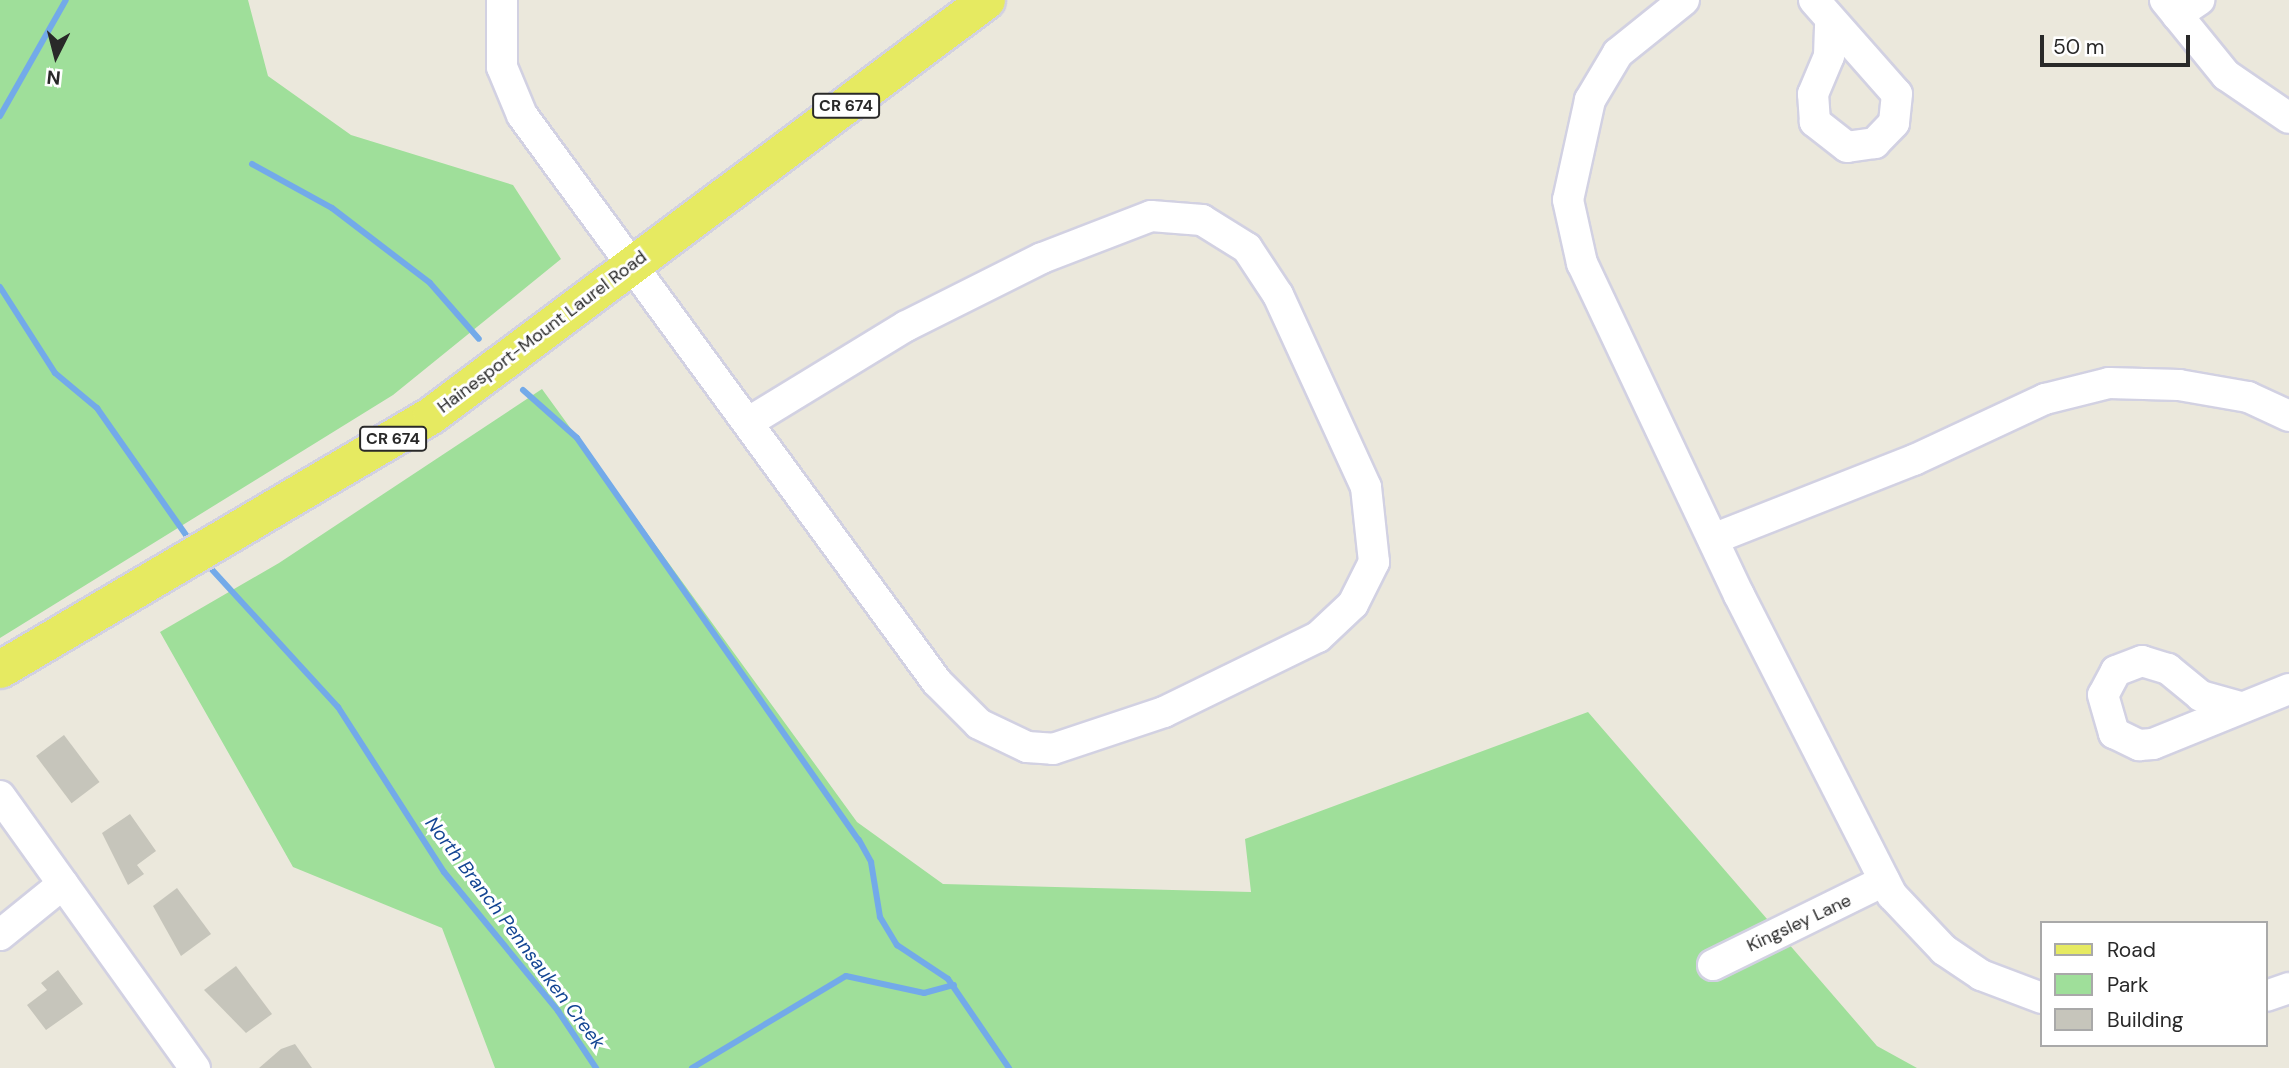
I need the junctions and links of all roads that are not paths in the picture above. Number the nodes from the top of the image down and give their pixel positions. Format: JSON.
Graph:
{"nodes":[{"id":1,"x":502,"y":0,"type":"edge"},
{"id":2,"x":986,"y":0,"type":"edge"},
{"id":3,"x":1684,"y":0,"type":"edge"},
{"id":4,"x":2180,"y":5,"type":"edge"},
{"id":5,"x":2289,"y":118,"type":"edge"},
{"id":6,"x":634,"y":263,"type":"junction"},
{"id":7,"x":2289,"y":416,"type":"edge"},
{"id":8,"x":749,"y":422,"type":"junction"},
{"id":9,"x":1713,"y":539,"type":"junction"},
{"id":10,"x":0,"y":669,"type":"edge"},
{"id":11,"x":2289,"y":689,"type":"edge"},
{"id":12,"x":2240,"y":707,"type":"dead end"},
{"id":13,"x":0,"y":796,"type":"edge"},
{"id":14,"x":1884,"y":881,"type":"junction"},
{"id":15,"x":63,"y":884,"type":"junction"},
{"id":16,"x":0,"y":935,"type":"edge"},
{"id":17,"x":1713,"y":965,"type":"dead end"},
{"id":18,"x":2289,"y":988,"type":"edge"},
{"id":19,"x":2268,"y":995,"type":"edge"},
{"id":20,"x":2040,"y":997,"type":"edge"},
{"id":21,"x":195,"y":1068,"type":"edge"}],
"edges":[{"from":1,"to":6,"type":"street"},
{"from":2,"to":6,"type":"main road","name":"Hainesport-Mount Laurel Road","number":"CR 674"},
{"from":3,"to":9,"type":"street"},
{"from":4,"to":5,"type":"street"},
{"from":6,"to":8,"type":"street"},
{"from":6,"to":10,"type":"main road","name":"Hainesport-Mount Laurel Road","number":"CR 674"},
{"from":7,"to":9,"type":"street"},
{"from":8,"to":8,"type":"street"},
{"from":9,"to":14,"type":"street"},
{"from":11,"to":12,"type":"street"},
{"from":13,"to":15,"type":"street"},
{"from":14,"to":17,"type":"street","name":"Kingsley Lane"},
{"from":14,"to":20,"type":"street"},
{"from":15,"to":16,"type":"street"},
{"from":15,"to":21,"type":"street"},
{"from":18,"to":19,"type":"street"}]}
